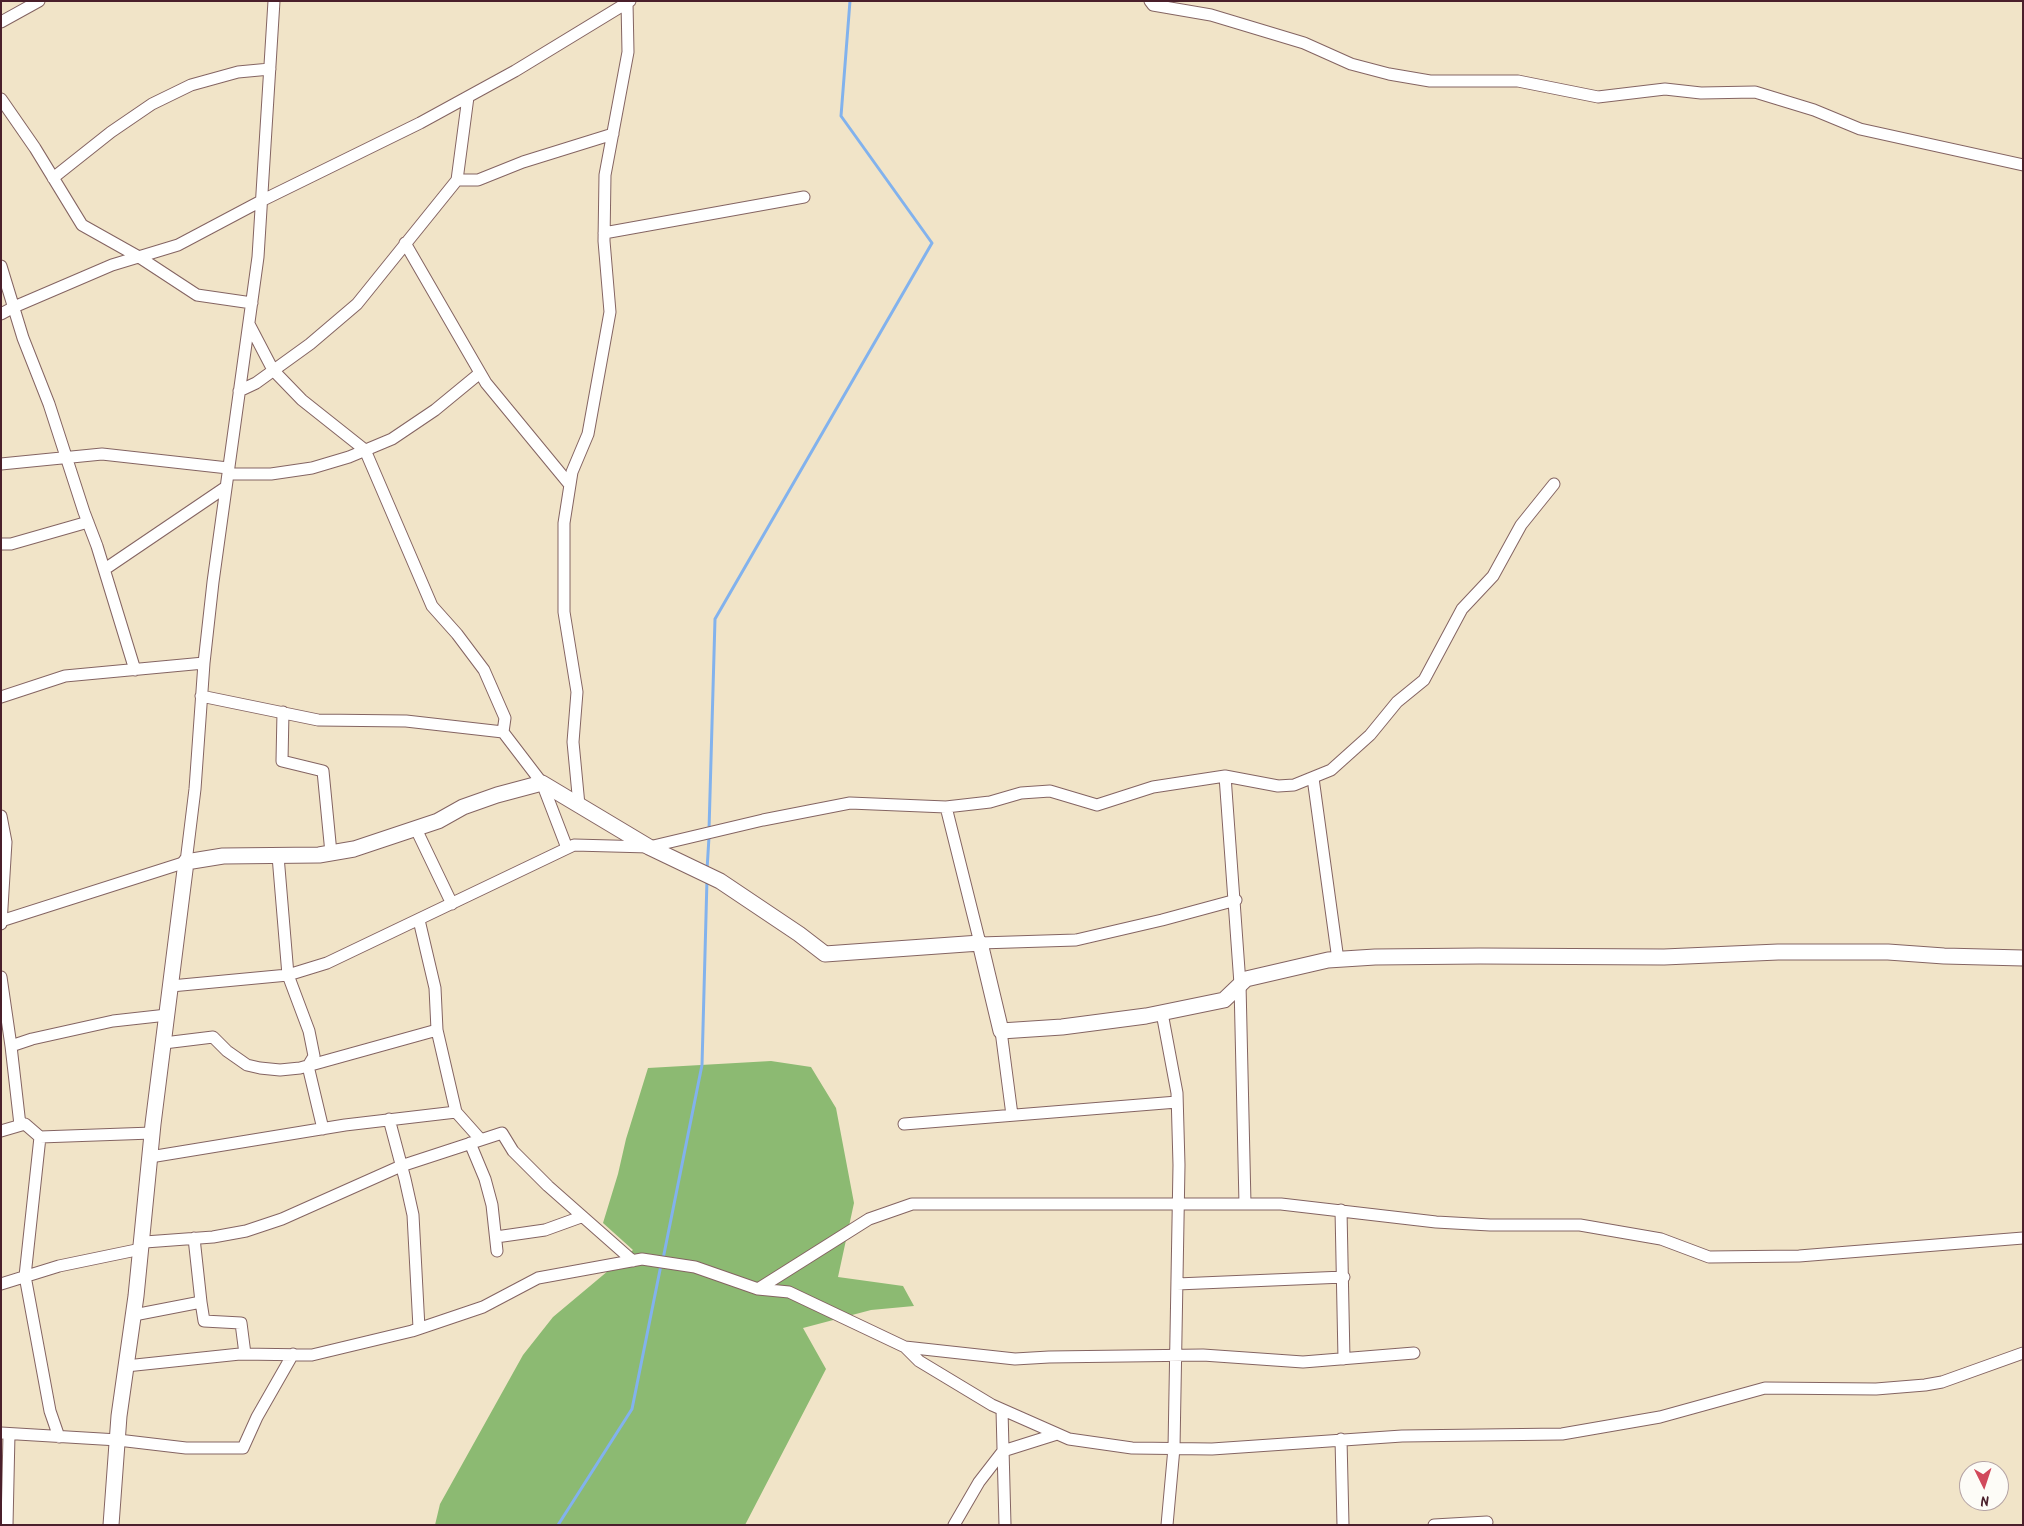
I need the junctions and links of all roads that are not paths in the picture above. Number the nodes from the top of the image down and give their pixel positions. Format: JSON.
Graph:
{"nodes":[{"id":1,"x":39,"y":1,"type":"edge"},
{"id":2,"x":274,"y":1,"type":"edge"},
{"id":3,"x":1150,"y":1,"type":"edge"},
{"id":4,"x":628,"y":2,"type":"edge"},
{"id":5,"x":1,"y":22,"type":"edge"},
{"id":6,"x":270,"y":69,"type":"junction"},
{"id":7,"x":468,"y":97,"type":"junction"},
{"id":8,"x":1,"y":99,"type":"edge"},
{"id":9,"x":613,"y":134,"type":"junction"},
{"id":10,"x":2023,"y":165,"type":"edge"},
{"id":11,"x":53,"y":178,"type":"junction"},
{"id":12,"x":456,"y":180,"type":"junction"},
{"id":13,"x":804,"y":197,"type":"dead end"},
{"id":14,"x":261,"y":201,"type":"junction"},
{"id":15,"x":604,"y":233,"type":"junction"},
{"id":16,"x":405,"y":243,"type":"junction"},
{"id":17,"x":138,"y":257,"type":"junction"},
{"id":18,"x":1,"y":266,"type":"edge"},
{"id":19,"x":252,"y":302,"type":"junction"},
{"id":20,"x":14,"y":307,"type":"junction"},
{"id":21,"x":1,"y":314,"type":"edge"},
{"id":22,"x":249,"y":324,"type":"junction"},
{"id":23,"x":273,"y":370,"type":"junction"},
{"id":24,"x":480,"y":373,"type":"junction"},
{"id":25,"x":240,"y":391,"type":"junction"},
{"id":26,"x":365,"y":450,"type":"junction"},
{"id":27,"x":68,"y":458,"type":"junction"},
{"id":28,"x":1,"y":464,"type":"edge"},
{"id":29,"x":228,"y":471,"type":"junction"},
{"id":30,"x":1554,"y":484,"type":"dead end"},
{"id":31,"x":570,"y":485,"type":"junction"},
{"id":32,"x":226,"y":487,"type":"junction"},
{"id":33,"x":88,"y":522,"type":"junction"},
{"id":34,"x":1,"y":544,"type":"edge"},
{"id":35,"x":104,"y":568,"type":"junction"},
{"id":36,"x":204,"y":663,"type":"junction"},
{"id":37,"x":135,"y":670,"type":"junction"},
{"id":38,"x":201,"y":696,"type":"junction"},
{"id":39,"x":1,"y":697,"type":"edge"},
{"id":40,"x":283,"y":712,"type":"junction"},
{"id":41,"x":503,"y":732,"type":"junction"},
{"id":42,"x":1225,"y":776,"type":"junction"},
{"id":43,"x":1313,"y":778,"type":"junction"},
{"id":44,"x":542,"y":783,"type":"junction"},
{"id":45,"x":579,"y":805,"type":"junction"},
{"id":46,"x":946,"y":807,"type":"junction"},
{"id":47,"x":1,"y":816,"type":"edge"},
{"id":48,"x":2,"y":829,"type":"edge"},
{"id":49,"x":416,"y":829,"type":"junction"},
{"id":50,"x":649,"y":847,"type":"junction"},
{"id":51,"x":567,"y":848,"type":"junction"},
{"id":52,"x":331,"y":853,"type":"junction"},
{"id":53,"x":278,"y":856,"type":"junction"},
{"id":54,"x":186,"y":862,"type":"junction"},
{"id":55,"x":1236,"y":900,"type":"junction"},
{"id":56,"x":452,"y":904,"type":"junction"},
{"id":57,"x":419,"y":920,"type":"junction"},
{"id":58,"x":1,"y":922,"type":"edge"},
{"id":59,"x":980,"y":943,"type":"junction"},
{"id":60,"x":2023,"y":958,"type":"edge"},
{"id":61,"x":1338,"y":960,"type":"junction"},
{"id":62,"x":288,"y":975,"type":"junction"},
{"id":63,"x":1,"y":977,"type":"edge"},
{"id":64,"x":1240,"y":984,"type":"junction"},
{"id":65,"x":171,"y":986,"type":"junction"},
{"id":66,"x":1162,"y":1013,"type":"junction"},
{"id":67,"x":167,"y":1015,"type":"junction"},
{"id":68,"x":437,"y":1030,"type":"junction"},
{"id":69,"x":1001,"y":1031,"type":"junction"},
{"id":70,"x":164,"y":1043,"type":"junction"},
{"id":71,"x":11,"y":1046,"type":"junction"},
{"id":72,"x":308,"y":1066,"type":"junction"},
{"id":73,"x":1177,"y":1102,"type":"junction"},
{"id":74,"x":456,"y":1112,"type":"junction"},
{"id":75,"x":1012,"y":1115,"type":"junction"},
{"id":76,"x":389,"y":1120,"type":"junction"},
{"id":77,"x":904,"y":1124,"type":"dead end"},
{"id":78,"x":20,"y":1125,"type":"junction"},
{"id":79,"x":323,"y":1129,"type":"junction"},
{"id":80,"x":1,"y":1132,"type":"edge"},
{"id":81,"x":152,"y":1133,"type":"junction"},
{"id":82,"x":40,"y":1137,"type":"junction"},
{"id":83,"x":475,"y":1142,"type":"junction"},
{"id":84,"x":150,"y":1157,"type":"junction"},
{"id":85,"x":401,"y":1166,"type":"junction"},
{"id":86,"x":1178,"y":1203,"type":"junction"},
{"id":87,"x":1245,"y":1204,"type":"junction"},
{"id":88,"x":1342,"y":1210,"type":"junction"},
{"id":89,"x":582,"y":1217,"type":"junction"},
{"id":90,"x":194,"y":1238,"type":"junction"},
{"id":91,"x":496,"y":1238,"type":"junction"},
{"id":92,"x":2023,"y":1238,"type":"edge"},
{"id":93,"x":141,"y":1249,"type":"junction"},
{"id":94,"x":498,"y":1250,"type":"dead end"},
{"id":95,"x":633,"y":1261,"type":"junction"},
{"id":96,"x":25,"y":1276,"type":"junction"},
{"id":97,"x":1344,"y":1277,"type":"junction"},
{"id":98,"x":1,"y":1284,"type":"edge"},
{"id":99,"x":1177,"y":1284,"type":"junction"},
{"id":100,"x":758,"y":1289,"type":"junction"},
{"id":101,"x":201,"y":1302,"type":"junction"},
{"id":102,"x":134,"y":1315,"type":"junction"},
{"id":103,"x":419,"y":1328,"type":"junction"},
{"id":104,"x":905,"y":1347,"type":"junction"},
{"id":105,"x":1414,"y":1353,"type":"dead end"},
{"id":106,"x":2023,"y":1353,"type":"edge"},
{"id":107,"x":245,"y":1354,"type":"junction"},
{"id":108,"x":292,"y":1354,"type":"junction"},
{"id":109,"x":1176,"y":1356,"type":"junction"},
{"id":110,"x":1344,"y":1359,"type":"junction"},
{"id":111,"x":126,"y":1366,"type":"junction"},
{"id":112,"x":1002,"y":1410,"type":"junction"},
{"id":113,"x":5,"y":1433,"type":"edge"},
{"id":114,"x":1057,"y":1434,"type":"junction"},
{"id":115,"x":59,"y":1437,"type":"junction"},
{"id":116,"x":1341,"y":1439,"type":"junction"},
{"id":117,"x":118,"y":1440,"type":"junction"},
{"id":118,"x":1174,"y":1448,"type":"junction"},
{"id":119,"x":1003,"y":1451,"type":"junction"},
{"id":120,"x":1487,"y":1522,"type":"dead end"},
{"id":121,"x":7,"y":1525,"type":"edge"},
{"id":122,"x":111,"y":1525,"type":"edge"},
{"id":123,"x":954,"y":1525,"type":"edge"},
{"id":124,"x":1005,"y":1525,"type":"edge"},
{"id":125,"x":1167,"y":1525,"type":"edge"},
{"id":126,"x":1343,"y":1525,"type":"edge"},
{"id":127,"x":1434,"y":1525,"type":"edge"}],
"edges":[{"from":1,"to":5,"type":"street"},
{"from":2,"to":6,"type":"street"},
{"from":3,"to":10,"type":"street"},
{"from":4,"to":7,"type":"street"},
{"from":4,"to":9,"type":"street"},
{"from":6,"to":11,"type":"street"},
{"from":6,"to":14,"type":"street"},
{"from":7,"to":12,"type":"street"},
{"from":7,"to":14,"type":"street"},
{"from":8,"to":11,"type":"street"},
{"from":9,"to":12,"type":"street"},
{"from":9,"to":15,"type":"street"},
{"from":11,"to":17,"type":"street"},
{"from":12,"to":16,"type":"street"},
{"from":13,"to":15,"type":"street"},
{"from":14,"to":17,"type":"street"},
{"from":14,"to":19,"type":"street"},
{"from":15,"to":31,"type":"street"},
{"from":16,"to":23,"type":"street"},
{"from":16,"to":24,"type":"street"},
{"from":17,"to":19,"type":"street"},
{"from":17,"to":20,"type":"street"},
{"from":18,"to":20,"type":"street"},
{"from":19,"to":22,"type":"street"},
{"from":20,"to":21,"type":"street"},
{"from":20,"to":27,"type":"street"},
{"from":22,"to":23,"type":"street"},
{"from":22,"to":25,"type":"street"},
{"from":23,"to":25,"type":"street"},
{"from":23,"to":26,"type":"street"},
{"from":24,"to":26,"type":"street"},
{"from":24,"to":31,"type":"street"},
{"from":25,"to":29,"type":"street"},
{"from":26,"to":29,"type":"street"},
{"from":26,"to":41,"type":"street"},
{"from":27,"to":28,"type":"street"},
{"from":27,"to":29,"type":"street"},
{"from":27,"to":33,"type":"street"},
{"from":29,"to":32,"type":"street"},
{"from":30,"to":43,"type":"street"},
{"from":31,"to":45,"type":"street"},
{"from":32,"to":35,"type":"street"},
{"from":32,"to":36,"type":"street"},
{"from":33,"to":34,"type":"street"},
{"from":33,"to":35,"type":"street"},
{"from":35,"to":37,"type":"street"},
{"from":36,"to":37,"type":"street"},
{"from":36,"to":38,"type":"street"},
{"from":37,"to":39,"type":"street"},
{"from":38,"to":40,"type":"street"},
{"from":38,"to":54,"type":"street"},
{"from":40,"to":41,"type":"street"},
{"from":40,"to":52,"type":"street"},
{"from":41,"to":44,"type":"street"},
{"from":42,"to":43,"type":"street"},
{"from":42,"to":46,"type":"street"},
{"from":42,"to":55,"type":"street"},
{"from":43,"to":61,"type":"street"},
{"from":44,"to":45,"type":"street"},
{"from":44,"to":49,"type":"street"},
{"from":44,"to":51,"type":"street"},
{"from":45,"to":50,"type":"street"},
{"from":46,"to":50,"type":"street"},
{"from":46,"to":59,"type":"street"},
{"from":47,"to":48,"type":"street"},
{"from":48,"to":58,"type":"street"},
{"from":49,"to":52,"type":"street"},
{"from":49,"to":56,"type":"street"},
{"from":50,"to":51,"type":"street"},
{"from":50,"to":59,"type":"street"},
{"from":51,"to":56,"type":"street"},
{"from":52,"to":53,"type":"street"},
{"from":53,"to":54,"type":"street"},
{"from":53,"to":62,"type":"street"},
{"from":54,"to":58,"type":"street"},
{"from":54,"to":65,"type":"street"},
{"from":55,"to":59,"type":"street"},
{"from":55,"to":64,"type":"street"},
{"from":56,"to":57,"type":"street"},
{"from":57,"to":62,"type":"street"},
{"from":57,"to":68,"type":"street"},
{"from":59,"to":69,"type":"street"},
{"from":60,"to":61,"type":"street"},
{"from":61,"to":64,"type":"street"},
{"from":62,"to":65,"type":"street"},
{"from":62,"to":72,"type":"street"},
{"from":63,"to":71,"type":"street"},
{"from":64,"to":66,"type":"street"},
{"from":64,"to":87,"type":"street"},
{"from":65,"to":67,"type":"street"},
{"from":66,"to":69,"type":"street"},
{"from":66,"to":73,"type":"street"},
{"from":67,"to":70,"type":"street"},
{"from":67,"to":71,"type":"street"},
{"from":68,"to":72,"type":"street"},
{"from":68,"to":74,"type":"street"},
{"from":69,"to":75,"type":"street"},
{"from":70,"to":72,"type":"street"},
{"from":70,"to":81,"type":"street"},
{"from":71,"to":78,"type":"street"},
{"from":72,"to":79,"type":"street"},
{"from":73,"to":75,"type":"street"},
{"from":73,"to":86,"type":"street"},
{"from":74,"to":76,"type":"street"},
{"from":74,"to":83,"type":"street"},
{"from":75,"to":77,"type":"street"},
{"from":76,"to":79,"type":"street"},
{"from":76,"to":85,"type":"street"},
{"from":78,"to":80,"type":"street"},
{"from":78,"to":82,"type":"street"},
{"from":79,"to":84,"type":"street"},
{"from":81,"to":82,"type":"street"},
{"from":81,"to":84,"type":"street"},
{"from":82,"to":96,"type":"street"},
{"from":83,"to":85,"type":"street"},
{"from":83,"to":89,"type":"street"},
{"from":83,"to":91,"type":"street"},
{"from":84,"to":93,"type":"street"},
{"from":85,"to":90,"type":"street"},
{"from":85,"to":103,"type":"street"},
{"from":86,"to":87,"type":"street"},
{"from":86,"to":99,"type":"street"},
{"from":86,"to":100,"type":"street"},
{"from":87,"to":88,"type":"street"},
{"from":88,"to":92,"type":"street"},
{"from":88,"to":97,"type":"street"},
{"from":89,"to":91,"type":"street"},
{"from":89,"to":95,"type":"street"},
{"from":90,"to":93,"type":"street"},
{"from":90,"to":101,"type":"street"},
{"from":91,"to":94,"type":"street"},
{"from":93,"to":96,"type":"street"},
{"from":93,"to":102,"type":"street"},
{"from":95,"to":100,"type":"street"},
{"from":95,"to":103,"type":"street"},
{"from":96,"to":98,"type":"street"},
{"from":96,"to":115,"type":"street"},
{"from":97,"to":99,"type":"street"},
{"from":97,"to":110,"type":"street"},
{"from":99,"to":109,"type":"street"},
{"from":100,"to":104,"type":"street"},
{"from":101,"to":102,"type":"street"},
{"from":101,"to":107,"type":"street"},
{"from":102,"to":111,"type":"street"},
{"from":103,"to":108,"type":"street"},
{"from":104,"to":109,"type":"street"},
{"from":104,"to":112,"type":"street"},
{"from":105,"to":110,"type":"street"},
{"from":106,"to":116,"type":"street"},
{"from":107,"to":108,"type":"street"},
{"from":107,"to":111,"type":"street"},
{"from":108,"to":117,"type":"street"},
{"from":109,"to":110,"type":"street"},
{"from":109,"to":118,"type":"street"},
{"from":111,"to":117,"type":"street"},
{"from":112,"to":114,"type":"street"},
{"from":112,"to":119,"type":"street"},
{"from":113,"to":115,"type":"street"},
{"from":113,"to":121,"type":"street"},
{"from":114,"to":118,"type":"street"},
{"from":114,"to":119,"type":"street"},
{"from":115,"to":117,"type":"street"},
{"from":116,"to":118,"type":"street"},
{"from":116,"to":126,"type":"street"},
{"from":117,"to":122,"type":"street"},
{"from":118,"to":125,"type":"street"},
{"from":119,"to":123,"type":"street"},
{"from":119,"to":124,"type":"street"},
{"from":120,"to":127,"type":"street"}]}
